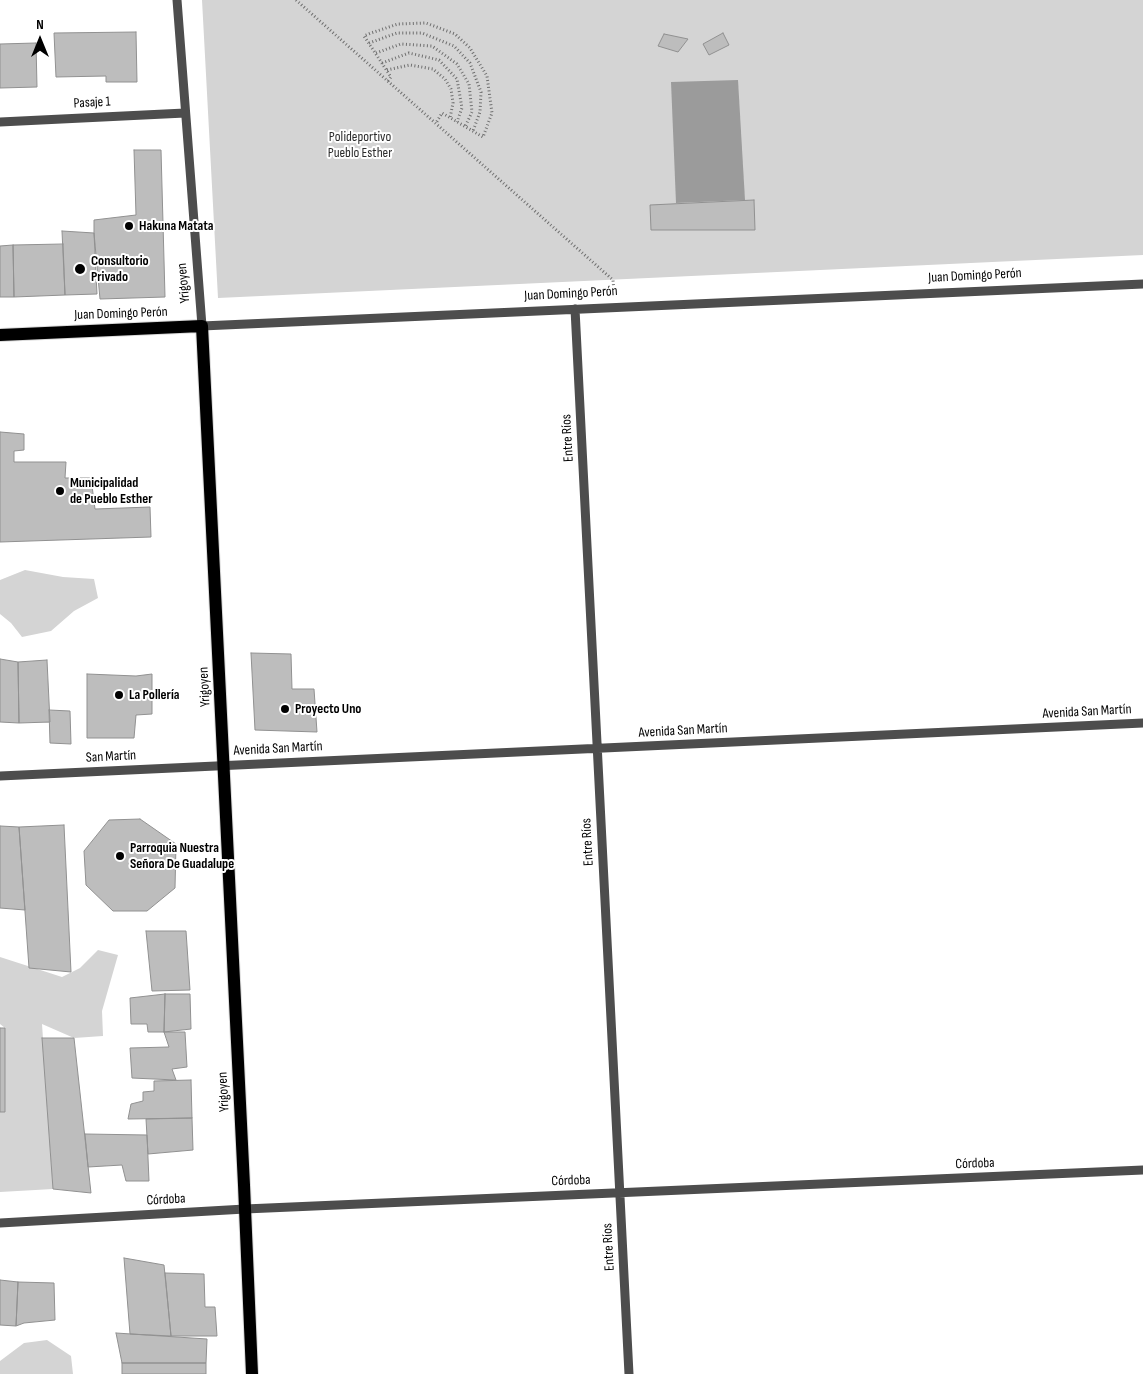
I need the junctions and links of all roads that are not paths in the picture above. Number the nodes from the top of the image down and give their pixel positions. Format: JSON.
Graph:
{"nodes":[{"id":1,"x":177,"y":0,"type":"edge"},
{"id":2,"x":185,"y":112,"type":"junction"},
{"id":3,"x":0,"y":122,"type":"edge"},
{"id":4,"x":1143,"y":284,"type":"edge"},
{"id":5,"x":575,"y":309,"type":"junction"},
{"id":6,"x":202,"y":326,"type":"junction"},
{"id":7,"x":0,"y":334,"type":"edge"},
{"id":8,"x":1143,"y":723,"type":"edge"},
{"id":9,"x":597,"y":748,"type":"junction"},
{"id":10,"x":224,"y":766,"type":"junction"},
{"id":11,"x":0,"y":776,"type":"edge"},
{"id":12,"x":1143,"y":1170,"type":"edge"},
{"id":13,"x":620,"y":1193,"type":"junction"},
{"id":14,"x":245,"y":1209,"type":"junction"},
{"id":15,"x":0,"y":1222,"type":"edge"},
{"id":16,"x":252,"y":1374,"type":"edge"},
{"id":17,"x":629,"y":1374,"type":"edge"}],
"edges":[{"from":1,"to":2,"type":"street","name":"Yrigoyen"},
{"from":2,"to":3,"type":"street","name":"Pasaje 1"},
{"from":2,"to":6,"type":"street","name":"Yrigoyen"},
{"from":4,"to":5,"type":"street","name":"Juan Domingo Perón"},
{"from":5,"to":6,"type":"street","name":"Juan Domingo Perón"},
{"from":5,"to":9,"type":"street","name":"Entre Ríos"},
{"from":6,"to":7,"type":"main road","name":"Juan Domingo Perón"},
{"from":6,"to":10,"type":"main road","name":"Yrigoyen"},
{"from":8,"to":9,"type":"street","name":"Avenida San Martín"},
{"from":9,"to":10,"type":"street","name":"Avenida San Martín"},
{"from":9,"to":13,"type":"street","name":"Entre Ríos"},
{"from":10,"to":11,"type":"street","name":"San Martín"},
{"from":10,"to":14,"type":"main road","name":"Yrigoyen"},
{"from":12,"to":13,"type":"street","name":"Córdoba"},
{"from":13,"to":14,"type":"street","name":"Córdoba"},
{"from":13,"to":17,"type":"street","name":"Entre Ríos"},
{"from":14,"to":15,"type":"street","name":"Córdoba"},
{"from":14,"to":16,"type":"main road","name":"Yrigoyen"}]}
